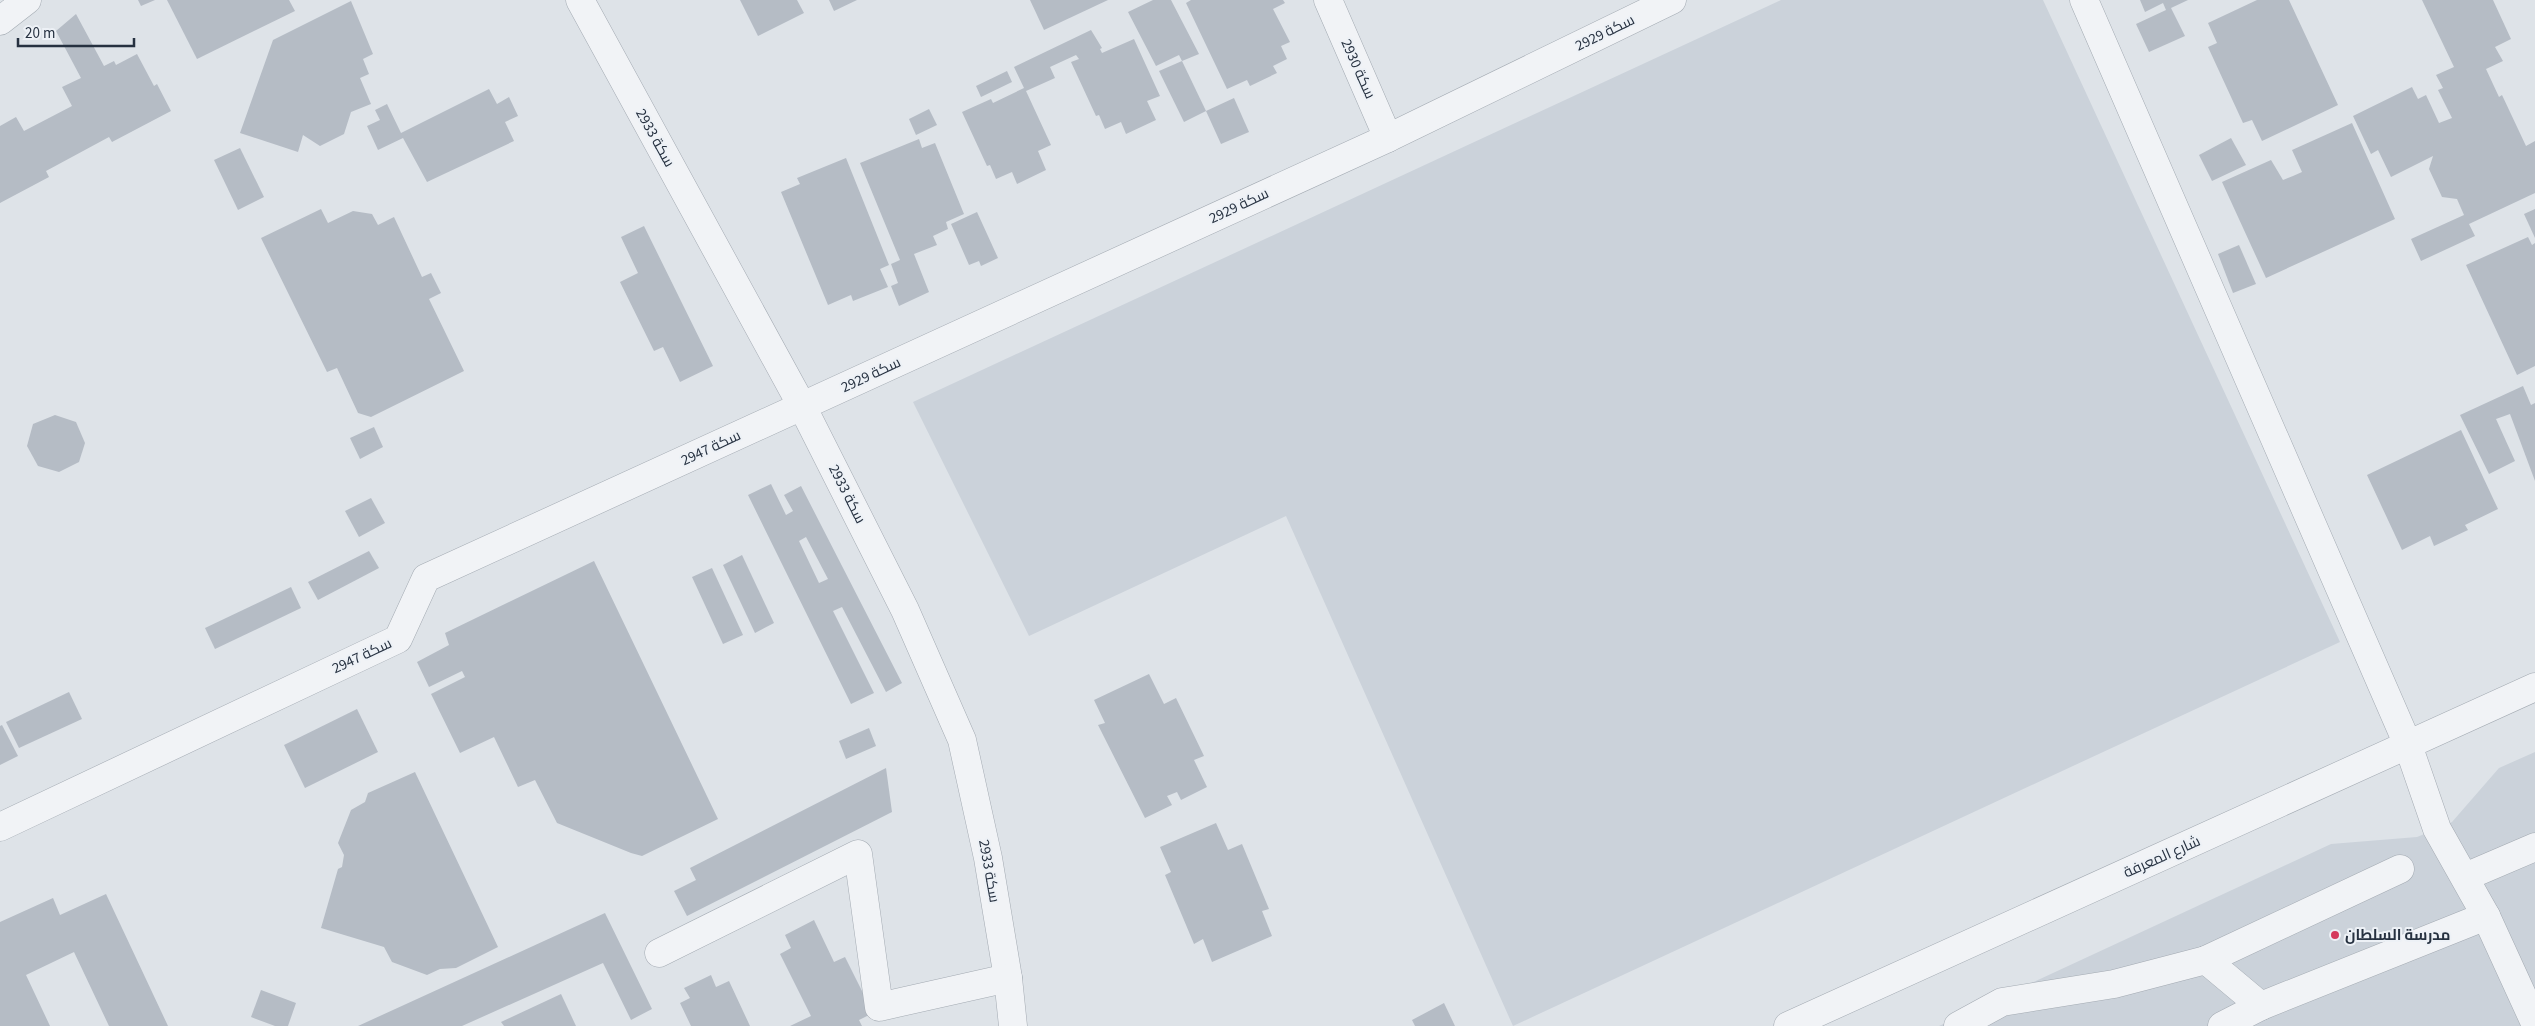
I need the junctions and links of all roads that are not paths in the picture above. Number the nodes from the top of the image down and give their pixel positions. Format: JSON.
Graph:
{"nodes":[{"id":1,"x":27,"y":0,"type":"edge"},
{"id":2,"x":580,"y":0,"type":"edge"},
{"id":3,"x":1328,"y":0,"type":"edge"},
{"id":4,"x":1672,"y":0,"type":"edge"},
{"id":5,"x":2084,"y":0,"type":"edge"},
{"id":6,"x":0,"y":21,"type":"edge"},
{"id":7,"x":1388,"y":138,"type":"junction"},
{"id":8,"x":802,"y":406,"type":"junction"},
{"id":9,"x":2535,"y":688,"type":"edge"},
{"id":10,"x":2408,"y":745,"type":"junction"},
{"id":11,"x":0,"y":827,"type":"edge"},
{"id":12,"x":2535,"y":847,"type":"edge"},
{"id":13,"x":2400,"y":869,"type":"dead end"},
{"id":14,"x":2465,"y":877,"type":"junction"},
{"id":15,"x":2486,"y":916,"type":"junction"},
{"id":16,"x":660,"y":953,"type":"dead end"},
{"id":17,"x":2206,"y":960,"type":"junction"},
{"id":18,"x":1008,"y":978,"type":"junction"},
{"id":19,"x":2261,"y":1006,"type":"junction"},
{"id":20,"x":2535,"y":1023,"type":"edge"},
{"id":21,"x":1013,"y":1026,"type":"edge"},
{"id":22,"x":1788,"y":1026,"type":"edge"},
{"id":23,"x":1958,"y":1026,"type":"edge"},
{"id":24,"x":2222,"y":1026,"type":"edge"}],
"edges":[{"from":1,"to":6,"type":"street"},
{"from":2,"to":8,"type":"street","name":"سكة 2933"},
{"from":3,"to":7,"type":"street","name":"سكة 2930"},
{"from":4,"to":7,"type":"street","name":"سكة 2929"},
{"from":5,"to":10,"type":"street"},
{"from":7,"to":8,"type":"street","name":"سكة 2929"},
{"from":8,"to":11,"type":"street","name":"سكة 2947"},
{"from":8,"to":18,"type":"street","name":"سكة 2933"},
{"from":9,"to":10,"type":"street","name":"شارع المعرفة"},
{"from":10,"to":14,"type":"street"},
{"from":10,"to":22,"type":"street","name":"شارع المعرفة"},
{"from":12,"to":14,"type":"street"},
{"from":13,"to":17,"type":"street"},
{"from":14,"to":15,"type":"street"},
{"from":15,"to":19,"type":"street"},
{"from":15,"to":20,"type":"street"},
{"from":16,"to":18,"type":"street"},
{"from":17,"to":19,"type":"street"},
{"from":17,"to":23,"type":"street"},
{"from":18,"to":21,"type":"street","name":"سكة 2933"},
{"from":19,"to":24,"type":"street"}]}
